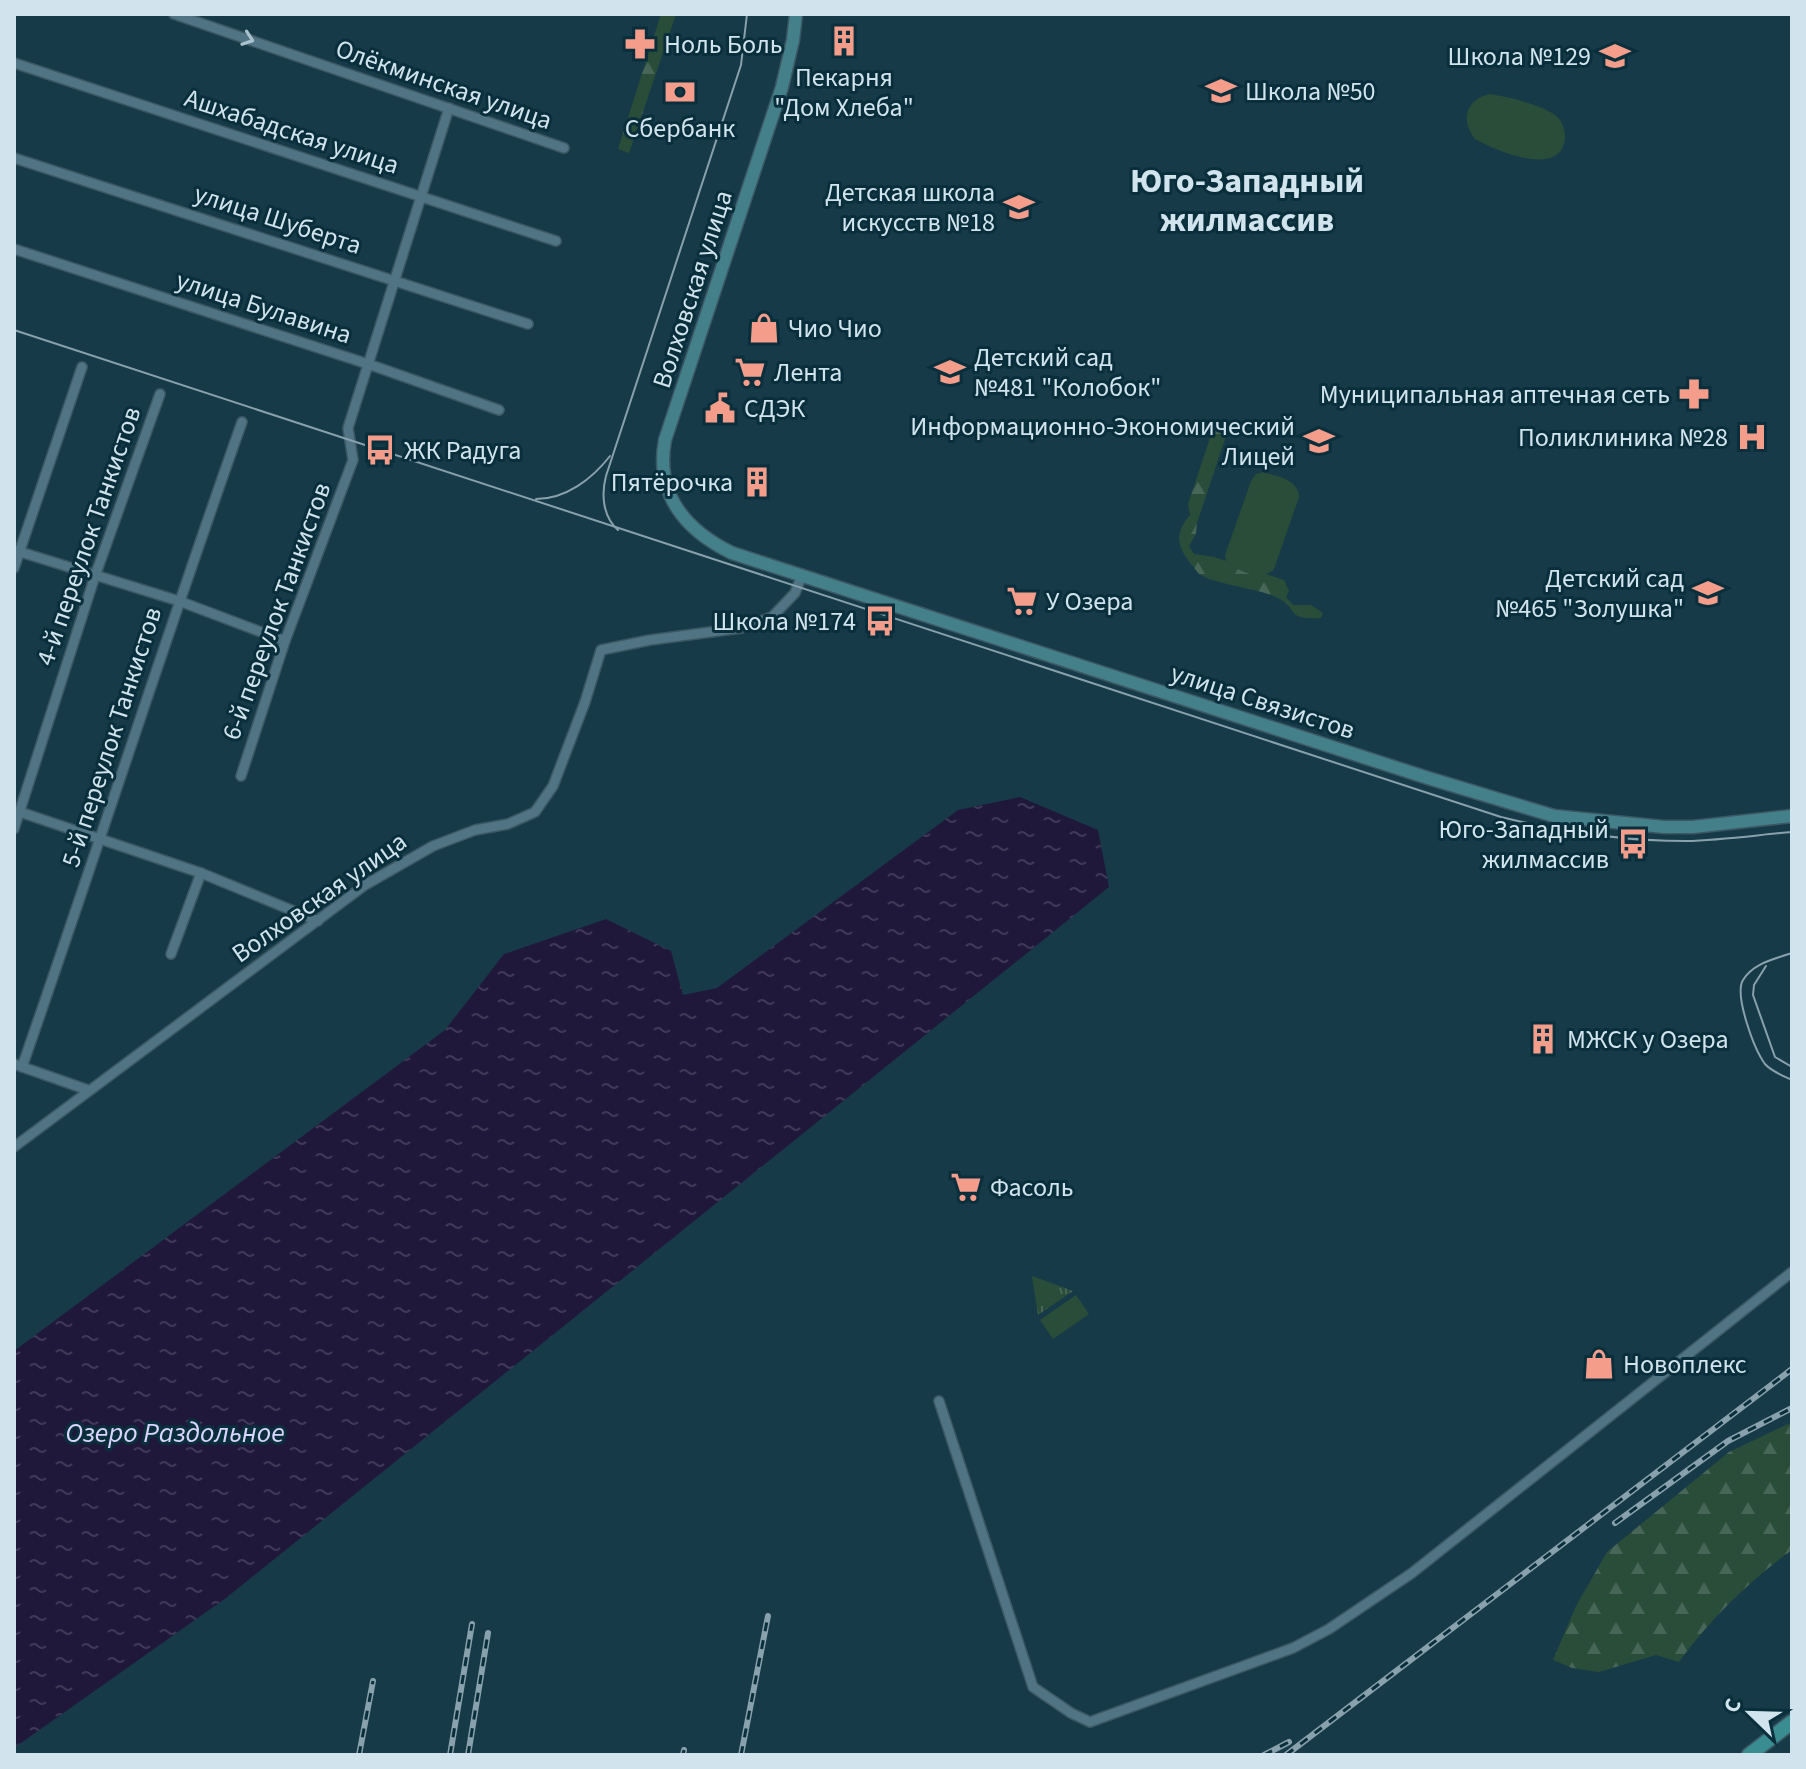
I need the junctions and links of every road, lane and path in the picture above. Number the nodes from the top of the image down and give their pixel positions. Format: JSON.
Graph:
{"nodes":[{"id":1,"x":174,"y":14,"type":"edge"},
{"id":2,"x":796,"y":14,"type":"edge"},
{"id":3,"x":14,"y":63,"type":"edge"},
{"id":4,"x":449,"y":108,"type":"junction"},
{"id":5,"x":564,"y":148,"type":"dead end"},
{"id":6,"x":14,"y":158,"type":"edge"},
{"id":7,"x":422,"y":197,"type":"junction"},
{"id":8,"x":556,"y":241,"type":"dead end"},
{"id":9,"x":14,"y":249,"type":"edge"},
{"id":10,"x":395,"y":279,"type":"junction"},
{"id":11,"x":528,"y":324,"type":"dead end"},
{"id":12,"x":368,"y":364,"type":"junction"},
{"id":13,"x":82,"y":367,"type":"dead end"},
{"id":14,"x":160,"y":394,"type":"dead end"},
{"id":15,"x":499,"y":410,"type":"dead end"},
{"id":16,"x":242,"y":422,"type":"dead end"},
{"id":17,"x":17,"y":551,"type":"edge"},
{"id":18,"x":732,"y":553,"type":"joint"},
{"id":19,"x":14,"y":568,"type":"edge"},
{"id":20,"x":802,"y":575,"type":"junction"},
{"id":21,"x":95,"y":576,"type":"junction"},
{"id":22,"x":179,"y":601,"type":"junction"},
{"id":23,"x":285,"y":641,"type":"junction"},
{"id":24,"x":241,"y":776,"type":"dead end"},
{"id":25,"x":17,"y":811,"type":"edge"},
{"id":26,"x":1792,"y":816,"type":"edge"},
{"id":27,"x":14,"y":829,"type":"edge"},
{"id":28,"x":102,"y":839,"type":"junction"},
{"id":29,"x":201,"y":873,"type":"junction"},
{"id":30,"x":318,"y":921,"type":"junction"},
{"id":31,"x":171,"y":954,"type":"dead end"},
{"id":32,"x":18,"y":1066,"type":"edge"},
{"id":33,"x":88,"y":1090,"type":"junction"},
{"id":34,"x":14,"y":1147,"type":"edge"},
{"id":35,"x":1792,"y":1272,"type":"edge"},
{"id":36,"x":939,"y":1401,"type":"dead end"},
{"id":37,"x":1792,"y":1722,"type":"edge"},
{"id":38,"x":1749,"y":1755,"type":"edge"}],
"edges":[{"from":1,"to":4,"type":"street","name":"Олёкминская улица","one_way":true},
{"from":2,"to":18,"type":"main road","name":"Волховская улица"},
{"from":3,"to":7,"type":"street","name":"Ашхабадская улица"},
{"from":4,"to":5,"type":"street","name":"Олёкминская улица"},
{"from":4,"to":7,"type":"street"},
{"from":6,"to":10,"type":"street","name":"улица Шуберта"},
{"from":7,"to":8,"type":"street","name":"Ашхабадская улица"},
{"from":7,"to":10,"type":"street"},
{"from":9,"to":12,"type":"street","name":"улица Булавина"},
{"from":10,"to":11,"type":"street","name":"улица Шуберта"},
{"from":10,"to":12,"type":"street"},
{"from":12,"to":15,"type":"street","name":"улица Булавина"},
{"from":12,"to":23,"type":"street","name":"6-й переулок Танкистов"},
{"from":13,"to":17,"type":"street"},
{"from":14,"to":21,"type":"street","name":"4-й переулок Танкистов"},
{"from":16,"to":22,"type":"street","name":"5-й переулок Танкистов"},
{"from":17,"to":19,"type":"street"},
{"from":17,"to":21,"type":"street"},
{"from":18,"to":20,"type":"main road","name":"улица Связистов"},
{"from":20,"to":26,"type":"main road","name":"улица Связистов"},
{"from":20,"to":30,"type":"street","name":"Волховская улица"},
{"from":21,"to":22,"type":"street"},
{"from":21,"to":25,"type":"street","name":"4-й переулок Танкистов"},
{"from":22,"to":23,"type":"street"},
{"from":22,"to":28,"type":"street","name":"5-й переулок Танкистов"},
{"from":23,"to":24,"type":"street","name":"6-й переулок Танкистов"},
{"from":25,"to":27,"type":"street","name":"4-й переулок Танкистов"},
{"from":25,"to":28,"type":"street"},
{"from":28,"to":29,"type":"street"},
{"from":28,"to":32,"type":"street","name":"5-й переулок Танкистов"},
{"from":29,"to":30,"type":"street"},
{"from":29,"to":31,"type":"street"},
{"from":30,"to":33,"type":"street","name":"Волховская улица"},
{"from":32,"to":33,"type":"street"},
{"from":33,"to":34,"type":"street","name":"Волховская улица"},
{"from":35,"to":36,"type":"street"},
{"from":37,"to":38,"type":"main road"}]}
